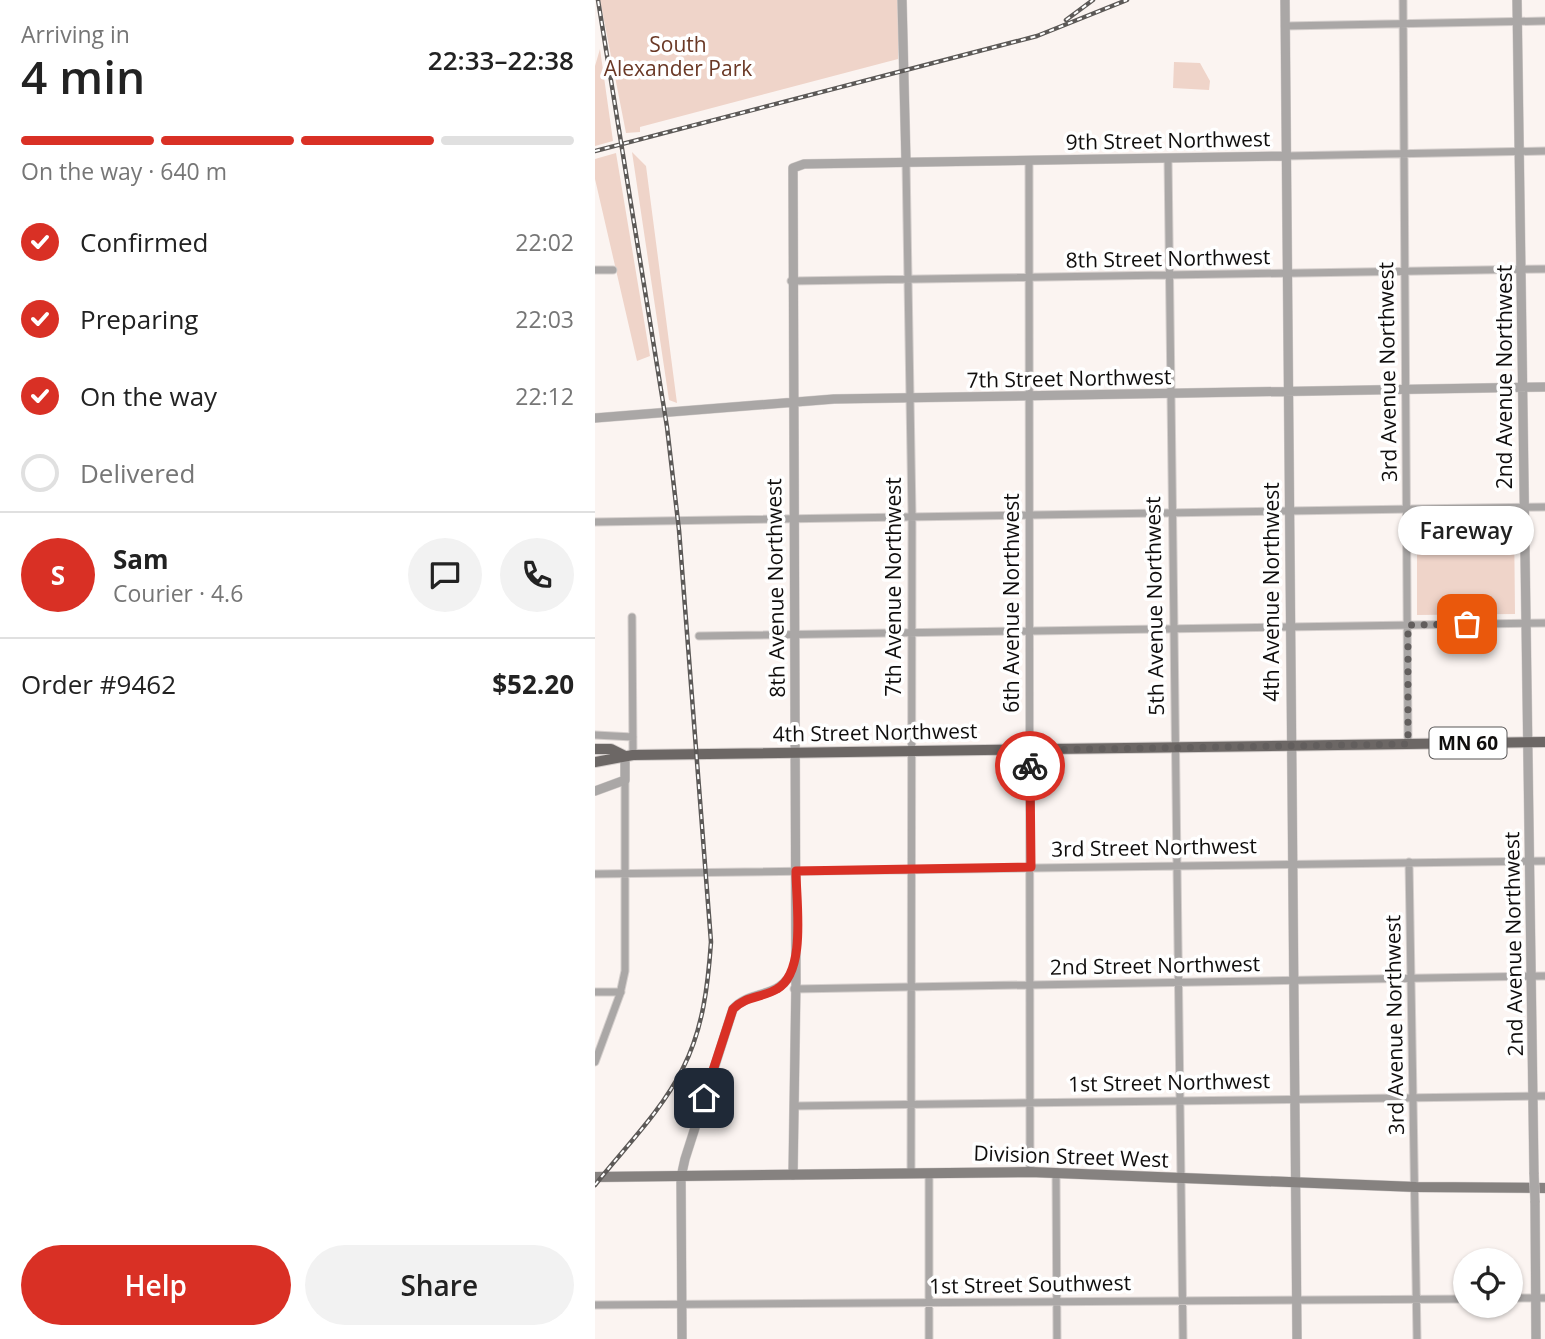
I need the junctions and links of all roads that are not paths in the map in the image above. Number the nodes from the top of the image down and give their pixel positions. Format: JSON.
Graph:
{"nodes":[{"id":1,"x":902,"y":0,"type":"edge"},
{"id":2,"x":1285,"y":0,"type":"edge"},
{"id":3,"x":1403,"y":0,"type":"edge"},
{"id":4,"x":1517,"y":0,"type":"edge"},
{"id":5,"x":1517,"y":21,"type":"junction"},
{"id":6,"x":1545,"y":21,"type":"edge"},
{"id":7,"x":1403,"y":23,"type":"junction"},
{"id":8,"x":1285,"y":26,"type":"junction"},
{"id":9,"x":1545,"y":151,"type":"edge"},
{"id":10,"x":1520,"y":152,"type":"junction"},
{"id":11,"x":1403,"y":154,"type":"junction"},
{"id":12,"x":1286,"y":156,"type":"junction"},
{"id":13,"x":1168,"y":158,"type":"junction"},
{"id":14,"x":1029,"y":161,"type":"junction"},
{"id":15,"x":906,"y":162,"type":"junction"},
{"id":16,"x":793,"y":168,"type":"joint"},
{"id":17,"x":1522,"y":269,"type":"junction"},
{"id":18,"x":1545,"y":269,"type":"edge"},
{"id":19,"x":595,"y":270,"type":"edge"},
{"id":20,"x":613,"y":270,"type":"dead end"},
{"id":21,"x":1405,"y":271,"type":"junction"},
{"id":22,"x":1287,"y":274,"type":"junction"},
{"id":23,"x":1169,"y":276,"type":"junction"},
{"id":24,"x":1028,"y":279,"type":"junction"},
{"id":25,"x":792,"y":281,"type":"junction"},
{"id":26,"x":909,"y":281,"type":"junction"},
{"id":27,"x":1524,"y":387,"type":"junction"},
{"id":28,"x":1545,"y":387,"type":"edge"},
{"id":29,"x":1408,"y":391,"type":"junction"},
{"id":30,"x":1289,"y":392,"type":"junction"},
{"id":31,"x":1171,"y":395,"type":"junction"},
{"id":32,"x":1028,"y":397,"type":"junction"},
{"id":33,"x":911,"y":398,"type":"junction"},
{"id":34,"x":792,"y":401,"type":"junction"},
{"id":35,"x":595,"y":418,"type":"edge"},
{"id":36,"x":1545,"y":507,"type":"edge"},
{"id":37,"x":1407,"y":508,"type":"junction"},
{"id":38,"x":1523,"y":508,"type":"junction"},
{"id":39,"x":1289,"y":510,"type":"junction"},
{"id":40,"x":1172,"y":512,"type":"junction"},
{"id":41,"x":1029,"y":513,"type":"junction"},
{"id":42,"x":912,"y":516,"type":"junction"},
{"id":43,"x":793,"y":517,"type":"junction"},
{"id":44,"x":595,"y":522,"type":"edge"},
{"id":45,"x":632,"y":617,"type":"dead end"},
{"id":46,"x":1545,"y":623,"type":"edge"},
{"id":47,"x":1525,"y":624,"type":"junction"},
{"id":48,"x":1408,"y":625,"type":"junction"},
{"id":49,"x":1289,"y":627,"type":"junction"},
{"id":50,"x":1173,"y":629,"type":"junction"},
{"id":51,"x":1030,"y":631,"type":"junction"},
{"id":52,"x":912,"y":634,"type":"junction"},
{"id":53,"x":794,"y":635,"type":"junction"},
{"id":54,"x":699,"y":636,"type":"dead end"},
{"id":55,"x":595,"y":735,"type":"edge"},
{"id":56,"x":633,"y":737,"type":"junction"},
{"id":57,"x":1528,"y":742,"type":"junction"},
{"id":58,"x":1545,"y":742,"type":"edge"},
{"id":59,"x":1408,"y":744,"type":"junction"},
{"id":60,"x":1291,"y":746,"type":"junction"},
{"id":61,"x":1174,"y":748,"type":"junction"},
{"id":62,"x":595,"y":749,"type":"edge"},
{"id":63,"x":1030,"y":750,"type":"junction"},
{"id":64,"x":912,"y":751,"type":"junction"},
{"id":65,"x":795,"y":754,"type":"junction"},
{"id":66,"x":629,"y":755,"type":"junction"},
{"id":67,"x":595,"y":762,"type":"edge"},
{"id":68,"x":625,"y":780,"type":"junction"},
{"id":69,"x":595,"y":791,"type":"edge"},
{"id":70,"x":1545,"y":860,"type":"edge"},
{"id":71,"x":1530,"y":861,"type":"junction"},
{"id":72,"x":1409,"y":862,"type":"junction"},
{"id":73,"x":1293,"y":864,"type":"junction"},
{"id":74,"x":1176,"y":865,"type":"junction"},
{"id":75,"x":1031,"y":867,"type":"junction"},
{"id":76,"x":913,"y":869,"type":"junction"},
{"id":77,"x":796,"y":871,"type":"junction"},
{"id":78,"x":595,"y":874,"type":"edge"},
{"id":79,"x":625,"y":874,"type":"junction"},
{"id":80,"x":796,"y":964,"type":"junction"},
{"id":81,"x":1531,"y":976,"type":"junction"},
{"id":82,"x":1545,"y":976,"type":"edge"},
{"id":83,"x":1411,"y":978,"type":"junction"},
{"id":84,"x":1293,"y":981,"type":"junction"},
{"id":85,"x":1177,"y":982,"type":"junction"},
{"id":86,"x":1031,"y":987,"type":"junction"},
{"id":87,"x":913,"y":988,"type":"junction"},
{"id":88,"x":794,"y":989,"type":"junction"},
{"id":89,"x":595,"y":992,"type":"edge"},
{"id":90,"x":621,"y":992,"type":"junction"},
{"id":91,"x":766,"y":994,"type":"junction"},
{"id":92,"x":595,"y":1062,"type":"edge"},
{"id":93,"x":1534,"y":1096,"type":"junction"},
{"id":94,"x":1545,"y":1096,"type":"edge"},
{"id":95,"x":1412,"y":1097,"type":"junction"},
{"id":96,"x":1294,"y":1099,"type":"junction"},
{"id":97,"x":1180,"y":1101,"type":"junction"},
{"id":98,"x":1030,"y":1102,"type":"junction"},
{"id":99,"x":911,"y":1105,"type":"junction"},
{"id":100,"x":794,"y":1106,"type":"junction"},
{"id":101,"x":1030,"y":1172,"type":"junction"},
{"id":102,"x":911,"y":1173,"type":"junction"},
{"id":103,"x":929,"y":1173,"type":"junction"},
{"id":104,"x":1056,"y":1173,"type":"junction"},
{"id":105,"x":793,"y":1175,"type":"junction"},
{"id":106,"x":595,"y":1177,"type":"edge"},
{"id":107,"x":681,"y":1177,"type":"junction"},
{"id":108,"x":1180,"y":1179,"type":"junction"},
{"id":109,"x":1294,"y":1183,"type":"junction"},
{"id":110,"x":1416,"y":1187,"type":"junction"},
{"id":111,"x":1545,"y":1188,"type":"edge"},
{"id":112,"x":1540,"y":1298,"type":"edge"},
{"id":113,"x":1417,"y":1299,"type":"junction"},
{"id":114,"x":1453,"y":1299,"type":"edge"},
{"id":115,"x":1182,"y":1300,"type":"junction"},
{"id":116,"x":1297,"y":1300,"type":"junction"},
{"id":117,"x":1056,"y":1302,"type":"junction"},
{"id":118,"x":928,"y":1303,"type":"junction"},
{"id":119,"x":595,"y":1305,"type":"edge"},
{"id":120,"x":682,"y":1305,"type":"junction"},
{"id":121,"x":682,"y":1339,"type":"edge"},
{"id":122,"x":929,"y":1339,"type":"edge"},
{"id":123,"x":1056,"y":1339,"type":"edge"},
{"id":124,"x":1183,"y":1339,"type":"edge"},
{"id":125,"x":1297,"y":1339,"type":"edge"},
{"id":126,"x":1417,"y":1339,"type":"edge"},
{"id":127,"x":1536,"y":1339,"type":"edge"}],
"edges":[{"from":1,"to":15,"type":"street","name":"7th Avenue Northwest"},
{"from":2,"to":8,"type":"street","name":"4th Avenue Northwest"},
{"from":3,"to":7,"type":"street","name":"3rd Avenue Northwest"},
{"from":4,"to":5,"type":"street","name":"2nd Avenue Northwest"},
{"from":5,"to":6,"type":"street"},
{"from":5,"to":7,"type":"street"},
{"from":5,"to":10,"type":"street","name":"2nd Avenue Northwest"},
{"from":7,"to":8,"type":"street"},
{"from":7,"to":11,"type":"street","name":"3rd Avenue Northwest"},
{"from":8,"to":12,"type":"street","name":"4th Avenue Northwest"},
{"from":9,"to":10,"type":"street","name":"9th Street Northwest"},
{"from":10,"to":11,"type":"street","name":"9th Street Northwest"},
{"from":10,"to":17,"type":"street","name":"2nd Avenue Northwest"},
{"from":11,"to":12,"type":"street","name":"9th Street Northwest"},
{"from":11,"to":21,"type":"street","name":"3rd Avenue Northwest"},
{"from":12,"to":13,"type":"street","name":"9th Street Northwest"},
{"from":12,"to":22,"type":"street","name":"4th Avenue Northwest"},
{"from":13,"to":14,"type":"street","name":"9th Street Northwest"},
{"from":13,"to":23,"type":"street","name":"5th Avenue Northwest"},
{"from":14,"to":15,"type":"street","name":"9th Street Northwest"},
{"from":14,"to":24,"type":"street","name":"6th Avenue Northwest"},
{"from":15,"to":16,"type":"street","name":"9th Street Northwest"},
{"from":15,"to":26,"type":"street","name":"7th Avenue Northwest"},
{"from":16,"to":25,"type":"street","name":"8th Avenue Northwest"},
{"from":17,"to":18,"type":"street","name":"8th Street Northwest"},
{"from":17,"to":21,"type":"street","name":"8th Street Northwest"},
{"from":17,"to":27,"type":"street","name":"2nd Avenue Northwest"},
{"from":19,"to":20,"type":"street"},
{"from":21,"to":22,"type":"street","name":"8th Street Northwest"},
{"from":21,"to":29,"type":"street","name":"3rd Avenue Northwest"},
{"from":22,"to":23,"type":"street","name":"8th Street Northwest"},
{"from":22,"to":30,"type":"street","name":"4th Avenue Northwest"},
{"from":23,"to":24,"type":"street","name":"8th Street Northwest"},
{"from":23,"to":31,"type":"street","name":"5th Avenue Northwest"},
{"from":24,"to":26,"type":"street","name":"8th Street Northwest"},
{"from":24,"to":32,"type":"street","name":"6th Avenue Northwest"},
{"from":25,"to":26,"type":"street","name":"8th Street Northwest"},
{"from":25,"to":34,"type":"street","name":"8th Avenue Northwest"},
{"from":26,"to":33,"type":"street","name":"7th Avenue Northwest"},
{"from":27,"to":28,"type":"street","name":"7th Street Northwest"},
{"from":27,"to":29,"type":"street","name":"7th Street Northwest"},
{"from":27,"to":38,"type":"street","name":"2nd Avenue Northwest"},
{"from":29,"to":30,"type":"street","name":"7th Street Northwest"},
{"from":29,"to":37,"type":"street","name":"3rd Avenue Northwest"},
{"from":30,"to":31,"type":"street","name":"7th Street Northwest"},
{"from":30,"to":39,"type":"street","name":"4th Avenue Northwest"},
{"from":31,"to":32,"type":"street","name":"7th Street Northwest"},
{"from":31,"to":40,"type":"street","name":"5th Avenue Northwest"},
{"from":32,"to":33,"type":"street","name":"7th Street Northwest"},
{"from":32,"to":41,"type":"street","name":"6th Avenue Northwest"},
{"from":33,"to":34,"type":"street","name":"7th Street Northwest"},
{"from":33,"to":42,"type":"street","name":"7th Avenue Northwest"},
{"from":34,"to":35,"type":"street","name":"7th Street Northwest"},
{"from":34,"to":43,"type":"street","name":"8th Avenue Northwest"},
{"from":36,"to":38,"type":"street"},
{"from":37,"to":38,"type":"street"},
{"from":37,"to":39,"type":"street"},
{"from":37,"to":48,"type":"street","name":"3rd Avenue Northwest"},
{"from":38,"to":47,"type":"street","name":"2nd Avenue Northwest"},
{"from":39,"to":40,"type":"street"},
{"from":39,"to":49,"type":"street","name":"4th Avenue Northwest"},
{"from":40,"to":41,"type":"street"},
{"from":40,"to":50,"type":"street","name":"5th Avenue Northwest"},
{"from":41,"to":42,"type":"street"},
{"from":41,"to":51,"type":"street","name":"6th Avenue Northwest"},
{"from":42,"to":43,"type":"street"},
{"from":42,"to":52,"type":"street","name":"7th Avenue Northwest"},
{"from":43,"to":44,"type":"street"},
{"from":43,"to":53,"type":"street","name":"8th Avenue Northwest"},
{"from":45,"to":56,"type":"street"},
{"from":46,"to":47,"type":"street"},
{"from":47,"to":48,"type":"street"},
{"from":47,"to":57,"type":"street","name":"2nd Avenue Northwest"},
{"from":48,"to":49,"type":"street"},
{"from":48,"to":59,"type":"street","name":"3rd Avenue Northwest"},
{"from":49,"to":50,"type":"street"},
{"from":49,"to":60,"type":"street","name":"4th Avenue Northwest"},
{"from":50,"to":51,"type":"street"},
{"from":50,"to":61,"type":"street","name":"5th Avenue Northwest"},
{"from":51,"to":52,"type":"street"},
{"from":51,"to":63,"type":"street","name":"6th Avenue Northwest"},
{"from":52,"to":53,"type":"street"},
{"from":52,"to":64,"type":"street","name":"7th Avenue Northwest"},
{"from":53,"to":54,"type":"street"},
{"from":53,"to":65,"type":"street","name":"8th Avenue Northwest"},
{"from":55,"to":56,"type":"street"},
{"from":56,"to":66,"type":"street"},
{"from":57,"to":58,"type":"main road","name":"4th Street Northwest","number":"MN 60"},
{"from":57,"to":59,"type":"main road","name":"4th Street Northwest","number":"MN 60"},
{"from":57,"to":71,"type":"street","name":"2nd Avenue Northwest"},
{"from":59,"to":60,"type":"main road","name":"4th Street Northwest","number":"MN 60"},
{"from":60,"to":61,"type":"main road","name":"4th Street Northwest","number":"MN 60"},
{"from":60,"to":73,"type":"street","name":"4th Avenue Northwest"},
{"from":61,"to":63,"type":"main road","name":"4th Street Northwest","number":"MN 60"},
{"from":61,"to":74,"type":"street","name":"5th Avenue Northwest"},
{"from":62,"to":66,"type":"main road","number":"MN 60"},
{"from":63,"to":64,"type":"main road","name":"4th Street Northwest","number":"MN 60"},
{"from":63,"to":75,"type":"street","name":"6th Avenue Northwest"},
{"from":64,"to":65,"type":"main road","name":"4th Street Northwest","number":"MN 60"},
{"from":64,"to":76,"type":"street","name":"7th Avenue Northwest"},
{"from":65,"to":66,"type":"main road","name":"4th Street Northwest","number":"MN 60"},
{"from":65,"to":77,"type":"street","name":"8th Avenue Northwest"},
{"from":66,"to":67,"type":"main road","number":"MN 60"},
{"from":66,"to":68,"type":"street"},
{"from":68,"to":69,"type":"street"},
{"from":68,"to":79,"type":"street"},
{"from":70,"to":71,"type":"street","name":"3rd Street Northwest"},
{"from":71,"to":72,"type":"street","name":"3rd Street Northwest"},
{"from":71,"to":81,"type":"street","name":"2nd Avenue Northwest"},
{"from":72,"to":73,"type":"street","name":"3rd Street Northwest"},
{"from":72,"to":83,"type":"street","name":"3rd Avenue Northwest"},
{"from":73,"to":74,"type":"street","name":"3rd Street Northwest"},
{"from":73,"to":84,"type":"street","name":"4th Avenue Northwest"},
{"from":74,"to":75,"type":"street","name":"3rd Street Northwest"},
{"from":74,"to":85,"type":"street","name":"5th Avenue Northwest"},
{"from":75,"to":76,"type":"street","name":"3rd Street Northwest"},
{"from":75,"to":86,"type":"street","name":"6th Avenue Northwest"},
{"from":76,"to":77,"type":"street","name":"3rd Street Northwest"},
{"from":76,"to":87,"type":"street","name":"7th Avenue Northwest"},
{"from":77,"to":79,"type":"street","name":"3rd Street Northwest"},
{"from":77,"to":80,"type":"street","name":"8th Avenue Northwest"},
{"from":78,"to":79,"type":"street","name":"3rd Street Northwest"},
{"from":79,"to":90,"type":"street"},
{"from":80,"to":88,"type":"street","name":"8th Avenue Northwest"},
{"from":80,"to":91,"type":"street"},
{"from":81,"to":82,"type":"street","name":"2nd Street Northwest"},
{"from":81,"to":83,"type":"street","name":"2nd Street Northwest"},
{"from":81,"to":93,"type":"street","name":"2nd Avenue Northwest"},
{"from":83,"to":84,"type":"street","name":"2nd Street Northwest"},
{"from":83,"to":95,"type":"street","name":"3rd Avenue Northwest"},
{"from":84,"to":85,"type":"street","name":"2nd Street Northwest"},
{"from":84,"to":96,"type":"street","name":"4th Avenue Northwest"},
{"from":85,"to":86,"type":"street","name":"2nd Street Northwest"},
{"from":85,"to":97,"type":"street","name":"5th Avenue Northwest"},
{"from":86,"to":87,"type":"street","name":"2nd Street Northwest"},
{"from":86,"to":98,"type":"street","name":"6th Avenue Northwest"},
{"from":87,"to":88,"type":"street","name":"2nd Street Northwest"},
{"from":87,"to":99,"type":"street","name":"7th Avenue Northwest"},
{"from":88,"to":91,"type":"street","name":"2nd Street Northwest"},
{"from":88,"to":100,"type":"street","name":"8th Avenue Northwest"},
{"from":89,"to":90,"type":"street"},
{"from":90,"to":92,"type":"street"},
{"from":91,"to":107,"type":"street"},
{"from":93,"to":94,"type":"street","name":"1st Street Northwest"},
{"from":93,"to":95,"type":"street","name":"1st Street Northwest"},
{"from":93,"to":112,"type":"street","name":"2nd Avenue Northwest","bridge":true},
{"from":95,"to":96,"type":"street","name":"1st Street Northwest"},
{"from":95,"to":110,"type":"street","name":"3rd Avenue Northwest"},
{"from":96,"to":97,"type":"street","name":"1st Street Northwest"},
{"from":96,"to":109,"type":"street","name":"4th Avenue Northwest"},
{"from":97,"to":98,"type":"street","name":"1st Street Northwest"},
{"from":97,"to":108,"type":"street","name":"5th Avenue Northwest"},
{"from":98,"to":99,"type":"street","name":"1st Street Northwest"},
{"from":98,"to":101,"type":"street","name":"6th Avenue Northwest"},
{"from":99,"to":100,"type":"street","name":"1st Street Northwest"},
{"from":99,"to":102,"type":"street","name":"7th Avenue Northwest"},
{"from":100,"to":105,"type":"street","name":"8th Avenue Northwest"},
{"from":101,"to":103,"type":"main road","name":"Division Street West"},
{"from":101,"to":104,"type":"main road","name":"Division Street West"},
{"from":102,"to":103,"type":"main road","name":"Division Street West"},
{"from":102,"to":105,"type":"main road","name":"Division Street West"},
{"from":103,"to":118,"type":"street"},
{"from":104,"to":108,"type":"main road","name":"Division Street West"},
{"from":104,"to":117,"type":"street"},
{"from":105,"to":107,"type":"main road","name":"Division Street West"},
{"from":106,"to":107,"type":"main road","name":"Division Street West"},
{"from":107,"to":120,"type":"street"},
{"from":108,"to":109,"type":"main road","name":"Division Street West"},
{"from":108,"to":115,"type":"street","name":"5th Avenue Northwest"},
{"from":109,"to":110,"type":"main road","name":"Division Street West"},
{"from":109,"to":116,"type":"street","name":"4th Avenue Northwest"},
{"from":110,"to":111,"type":"main road","name":"Division Street West"},
{"from":110,"to":113,"type":"street","name":"3rd Avenue Northwest"},
{"from":112,"to":127,"type":"street","name":"2nd Avenue Northwest"},
{"from":113,"to":114,"type":"street","name":"1st Street Southwest"},
{"from":113,"to":116,"type":"street","name":"1st Street Southwest"},
{"from":113,"to":126,"type":"street","name":"3rd Avenue Northwest"},
{"from":115,"to":116,"type":"street","name":"1st Street Southwest"},
{"from":115,"to":117,"type":"street","name":"1st Street Southwest"},
{"from":115,"to":124,"type":"street","name":"5th Avenue Northwest"},
{"from":116,"to":125,"type":"street","name":"4th Avenue Northwest"},
{"from":117,"to":118,"type":"street","name":"1st Street Southwest"},
{"from":117,"to":123,"type":"street"},
{"from":118,"to":120,"type":"street","name":"1st Street Southwest"},
{"from":118,"to":122,"type":"street"},
{"from":119,"to":120,"type":"street","name":"1st Street Southwest"},
{"from":120,"to":121,"type":"street"}]}
